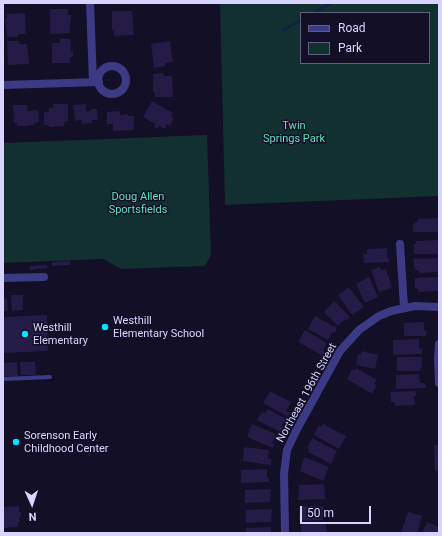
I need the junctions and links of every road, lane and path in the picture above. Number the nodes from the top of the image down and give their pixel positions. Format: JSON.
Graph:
{"nodes":[{"id":1,"x":90,"y":3,"type":"edge"},
{"id":2,"x":3,"y":85,"type":"edge"},
{"id":3,"x":400,"y":244,"type":"dead end"},
{"id":4,"x":44,"y":277,"type":"dead end"},
{"id":5,"x":3,"y":278,"type":"edge"},
{"id":6,"x":404,"y":307,"type":"junction"},
{"id":7,"x":439,"y":307,"type":"edge"},
{"id":8,"x":439,"y":344,"type":"edge"},
{"id":9,"x":50,"y":377,"type":"dead end"},
{"id":10,"x":3,"y":379,"type":"edge"},
{"id":11,"x":439,"y":383,"type":"edge"},
{"id":12,"x":285,"y":533,"type":"edge"}],
"edges":[{"from":1,"to":2,"type":"street"},
{"from":3,"to":6,"type":"street"},
{"from":4,"to":5,"type":"street"},
{"from":6,"to":7,"type":"street","name":"Northeast 196th Street"},
{"from":6,"to":12,"type":"street","name":"Northeast 196th Street"},
{"from":8,"to":11,"type":"street"},
{"from":9,"to":10,"type":"lane"}]}
